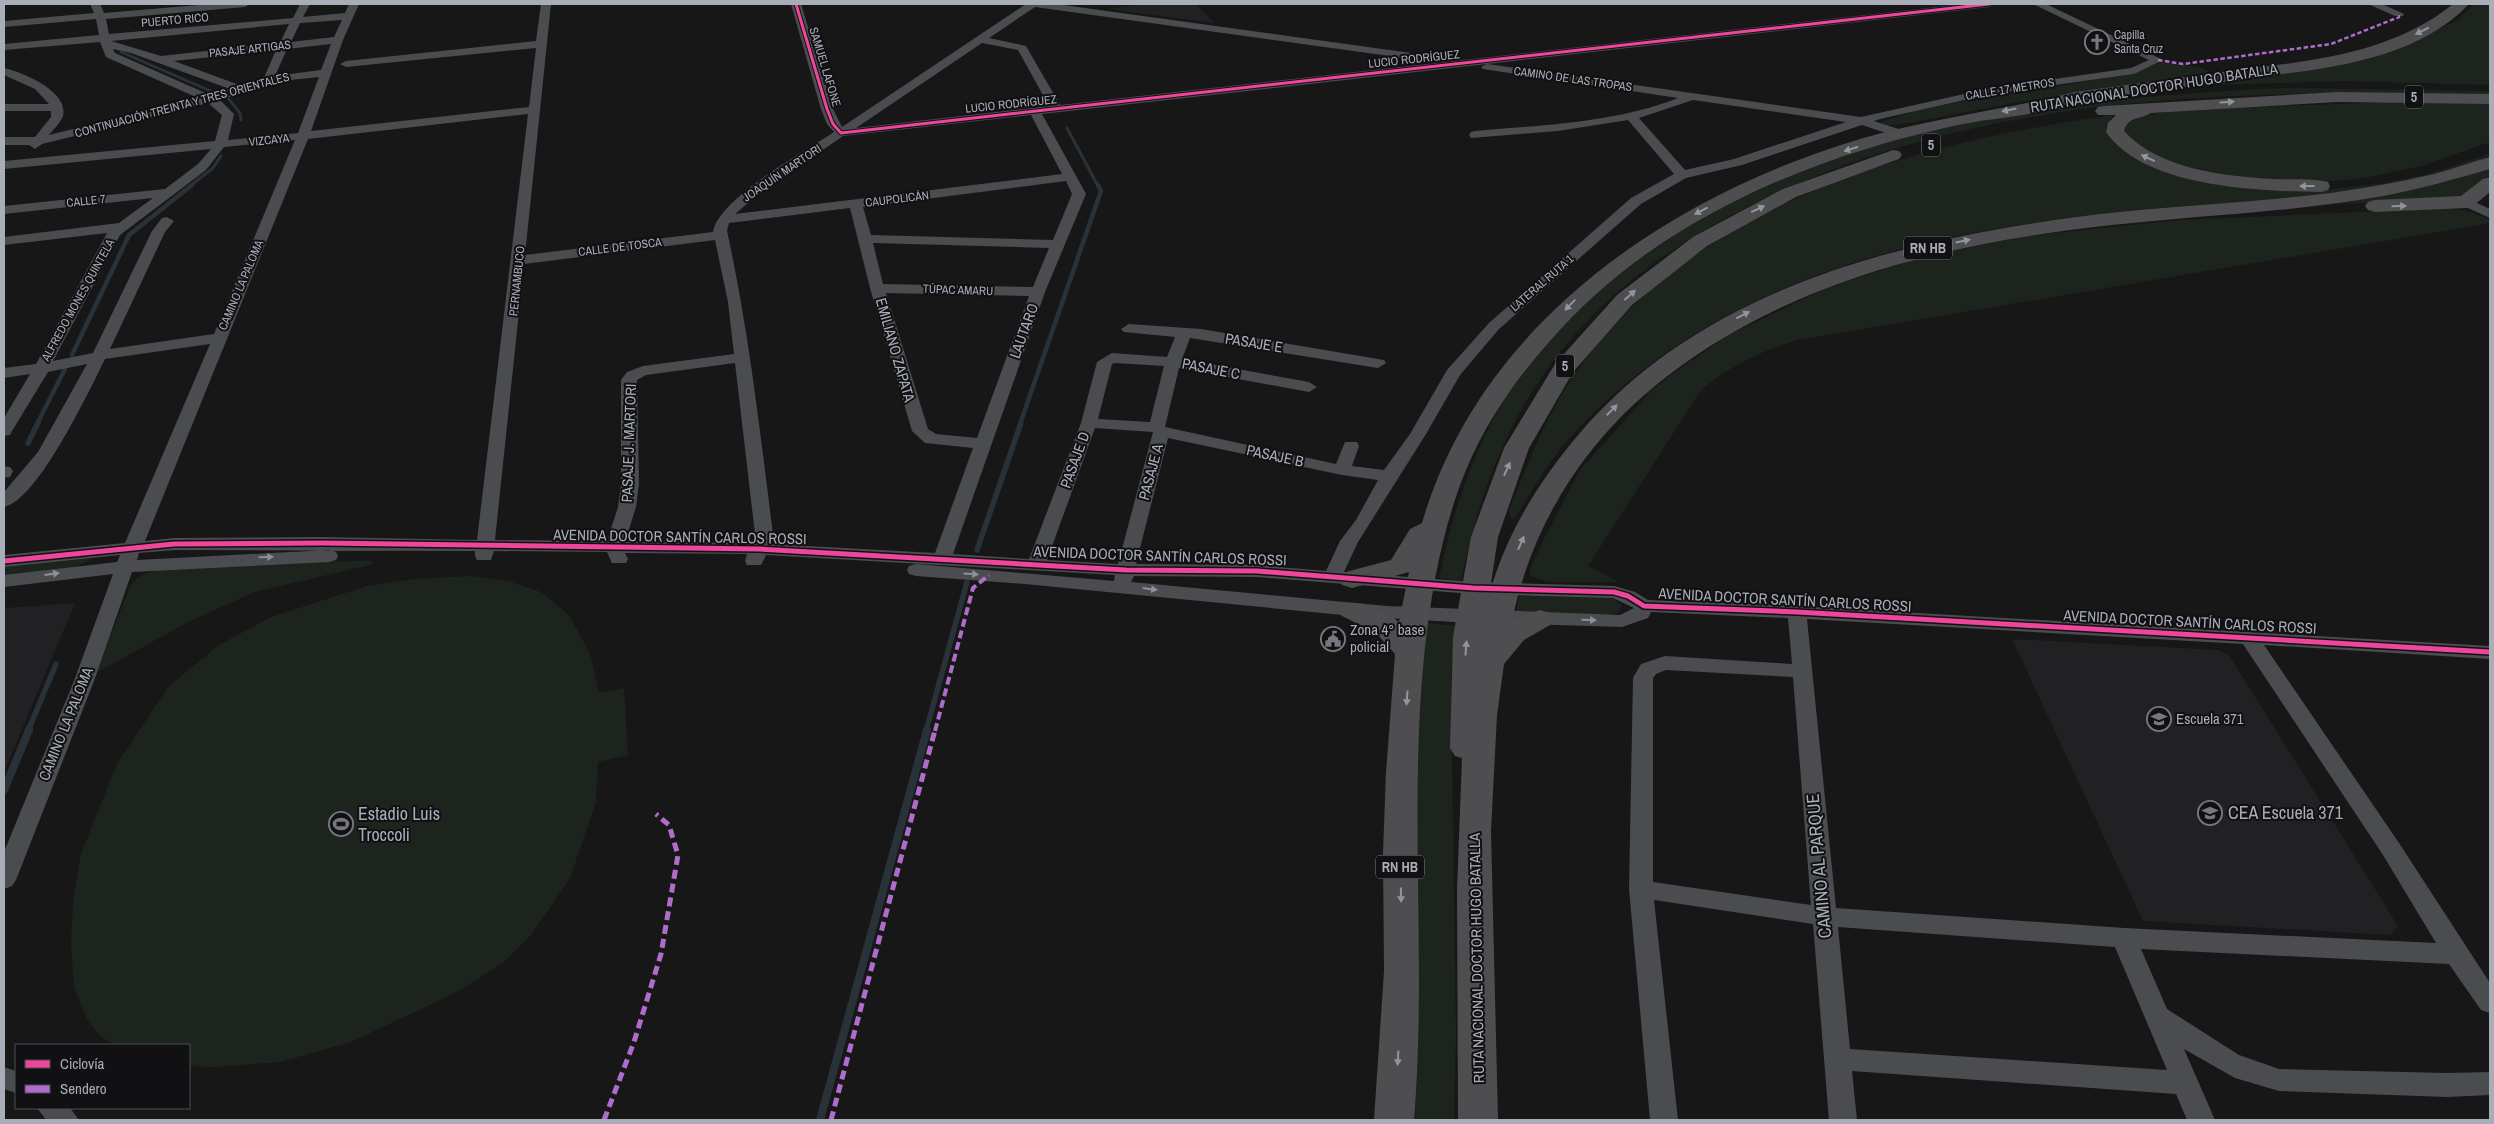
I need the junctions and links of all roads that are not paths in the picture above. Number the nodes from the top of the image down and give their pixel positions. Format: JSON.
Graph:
{"nodes":[{"id":1,"x":245,"y":4,"type":"edge"},
{"id":2,"x":305,"y":4,"type":"edge"},
{"id":3,"x":546,"y":4,"type":"edge"},
{"id":4,"x":796,"y":4,"type":"edge"},
{"id":5,"x":1034,"y":4,"type":"edge"},
{"id":6,"x":1102,"y":4,"type":"edge"},
{"id":7,"x":1989,"y":4,"type":"edge"},
{"id":8,"x":2038,"y":4,"type":"edge"},
{"id":9,"x":2373,"y":4,"type":"edge"},
{"id":10,"x":2462,"y":4,"type":"edge"},
{"id":11,"x":193,"y":6,"type":"edge"},
{"id":12,"x":1064,"y":8,"type":"junction"},
{"id":13,"x":99,"y":9,"type":"edge"},
{"id":14,"x":352,"y":10,"type":"edge"},
{"id":15,"x":2399,"y":14,"type":"dead end"},
{"id":16,"x":297,"y":21,"type":"junction"},
{"id":17,"x":4,"y":24,"type":"edge"},
{"id":18,"x":175,"y":32,"type":"junction"},
{"id":19,"x":979,"y":39,"type":"junction"},
{"id":20,"x":338,"y":40,"type":"junction"},
{"id":21,"x":104,"y":42,"type":"junction"},
{"id":22,"x":542,"y":44,"type":"junction"},
{"id":23,"x":284,"y":45,"type":"junction"},
{"id":24,"x":4,"y":47,"type":"edge"},
{"id":25,"x":162,"y":59,"type":"junction"},
{"id":26,"x":2158,"y":60,"type":"joint"},
{"id":27,"x":1461,"y":63,"type":"junction"},
{"id":28,"x":346,"y":64,"type":"dead end"},
{"id":29,"x":4,"y":71,"type":"edge"},
{"id":30,"x":326,"y":73,"type":"junction"},
{"id":31,"x":268,"y":81,"type":"junction"},
{"id":32,"x":2490,"y":88,"type":"edge"},
{"id":33,"x":240,"y":89,"type":"junction"},
{"id":34,"x":1692,"y":96,"type":"junction"},
{"id":35,"x":210,"y":99,"type":"junction"},
{"id":36,"x":2490,"y":99,"type":"edge"},
{"id":37,"x":2057,"y":103,"type":"junction"},
{"id":38,"x":2179,"y":105,"type":"junction"},
{"id":39,"x":56,"y":107,"type":"junction"},
{"id":40,"x":4,"y":108,"type":"edge"},
{"id":41,"x":1056,"y":109,"type":"junction"},
{"id":42,"x":534,"y":110,"type":"junction"},
{"id":43,"x":1035,"y":112,"type":"junction"},
{"id":44,"x":1631,"y":116,"type":"junction"},
{"id":45,"x":1862,"y":121,"type":"junction"},
{"id":46,"x":841,"y":133,"type":"junction"},
{"id":47,"x":1475,"y":135,"type":"dead end"},
{"id":48,"x":303,"y":136,"type":"junction"},
{"id":49,"x":39,"y":140,"type":"junction"},
{"id":50,"x":1948,"y":140,"type":"dead end"},
{"id":51,"x":4,"y":141,"type":"edge"},
{"id":52,"x":1905,"y":142,"type":"junction"},
{"id":53,"x":221,"y":144,"type":"junction"},
{"id":54,"x":2490,"y":148,"type":"edge"},
{"id":55,"x":2490,"y":163,"type":"edge"},
{"id":56,"x":17,"y":164,"type":"junction"},
{"id":57,"x":4,"y":165,"type":"edge"},
{"id":58,"x":1682,"y":175,"type":"junction"},
{"id":59,"x":1070,"y":177,"type":"junction"},
{"id":60,"x":2490,"y":182,"type":"edge"},
{"id":61,"x":169,"y":192,"type":"junction"},
{"id":62,"x":2466,"y":202,"type":"junction"},
{"id":63,"x":856,"y":204,"type":"junction"},
{"id":64,"x":2490,"y":205,"type":"edge"},
{"id":65,"x":2246,"y":209,"type":"junction"},
{"id":66,"x":4,"y":210,"type":"edge"},
{"id":67,"x":2490,"y":214,"type":"edge"},
{"id":68,"x":723,"y":220,"type":"junction"},
{"id":69,"x":167,"y":221,"type":"dead end"},
{"id":70,"x":120,"y":227,"type":"junction"},
{"id":71,"x":721,"y":235,"type":"junction"},
{"id":72,"x":866,"y":239,"type":"junction"},
{"id":73,"x":4,"y":241,"type":"edge"},
{"id":74,"x":1057,"y":244,"type":"junction"},
{"id":75,"x":519,"y":260,"type":"junction"},
{"id":76,"x":877,"y":288,"type":"junction"},
{"id":77,"x":1038,"y":292,"type":"junction"},
{"id":78,"x":1129,"y":330,"type":"dead end"},
{"id":79,"x":1184,"y":332,"type":"junction"},
{"id":80,"x":219,"y":338,"type":"junction"},
{"id":81,"x":100,"y":356,"type":"junction"},
{"id":82,"x":743,"y":357,"type":"junction"},
{"id":83,"x":1112,"y":358,"type":"joint"},
{"id":84,"x":1173,"y":362,"type":"junction"},
{"id":85,"x":1378,"y":364,"type":"dead end"},
{"id":86,"x":42,"y":368,"type":"junction"},
{"id":87,"x":4,"y":374,"type":"edge"},
{"id":88,"x":1309,"y":387,"type":"dead end"},
{"id":89,"x":1089,"y":423,"type":"junction"},
{"id":90,"x":1159,"y":430,"type":"junction"},
{"id":91,"x":4,"y":431,"type":"edge"},
{"id":92,"x":982,"y":444,"type":"junction"},
{"id":93,"x":1351,"y":446,"type":"dead end"},
{"id":94,"x":1342,"y":470,"type":"junction"},
{"id":95,"x":1390,"y":476,"type":"junction"},
{"id":96,"x":4,"y":502,"type":"edge"},
{"id":97,"x":1436,"y":524,"type":"junction"},
{"id":98,"x":1485,"y":531,"type":"junction"},
{"id":99,"x":485,"y":552,"type":"junction"},
{"id":100,"x":617,"y":554,"type":"junction"},
{"id":101,"x":756,"y":555,"type":"junction"},
{"id":102,"x":129,"y":556,"type":"junction"},
{"id":103,"x":942,"y":558,"type":"junction"},
{"id":104,"x":4,"y":561,"type":"edge"},
{"id":105,"x":1036,"y":564,"type":"junction"},
{"id":106,"x":1257,"y":571,"type":"junction"},
{"id":107,"x":1123,"y":578,"type":"junction"},
{"id":108,"x":1341,"y":579,"type":"junction"},
{"id":109,"x":4,"y":581,"type":"edge"},
{"id":110,"x":1506,"y":590,"type":"junction"},
{"id":111,"x":1418,"y":599,"type":"junction"},
{"id":112,"x":1249,"y":600,"type":"junction"},
{"id":113,"x":1644,"y":606,"type":"junction"},
{"id":114,"x":1480,"y":608,"type":"junction"},
{"id":115,"x":1352,"y":610,"type":"junction"},
{"id":116,"x":1797,"y":612,"type":"junction"},
{"id":117,"x":1540,"y":619,"type":"junction"},
{"id":118,"x":2249,"y":638,"type":"junction"},
{"id":119,"x":2490,"y":652,"type":"edge"},
{"id":120,"x":1410,"y":654,"type":"junction"},
{"id":121,"x":1490,"y":659,"type":"junction"},
{"id":122,"x":1803,"y":671,"type":"junction"},
{"id":123,"x":1473,"y":871,"type":"junction"},
{"id":124,"x":4,"y":880,"type":"edge"},
{"id":125,"x":1641,"y":889,"type":"junction"},
{"id":126,"x":1823,"y":916,"type":"junction"},
{"id":127,"x":2124,"y":938,"type":"junction"},
{"id":128,"x":2456,"y":954,"type":"junction"},
{"id":129,"x":2490,"y":1003,"type":"edge"},
{"id":130,"x":2157,"y":1016,"type":"junction"},
{"id":131,"x":1838,"y":1060,"type":"junction"},
{"id":132,"x":2186,"y":1083,"type":"junction"},
{"id":133,"x":2490,"y":1084,"type":"edge"},
{"id":134,"x":52,"y":1109,"type":"edge"},
{"id":135,"x":65,"y":1120,"type":"edge"},
{"id":136,"x":1394,"y":1120,"type":"edge"},
{"id":137,"x":1478,"y":1120,"type":"edge"},
{"id":138,"x":1664,"y":1120,"type":"edge"},
{"id":139,"x":1843,"y":1120,"type":"edge"},
{"id":140,"x":2201,"y":1120,"type":"edge"}],
"edges":[{"from":1,"to":11,"type":"street"},
{"from":2,"to":16,"type":"street"},
{"from":3,"to":22,"type":"street","name":"PERNAMBUCO"},
{"from":4,"to":46,"type":"street","name":"SAMUEL LAFONE"},
{"from":5,"to":12,"type":"street","name":"CAMINO DE LAS TROPAS"},
{"from":5,"to":19,"type":"street","name":"JOAQUÍN MARTORI"},
{"from":6,"to":12,"type":"street"},
{"from":7,"to":27,"type":"street","name":"LUCIO RODRÍGUEZ"},
{"from":8,"to":26,"type":"street"},
{"from":9,"to":15,"type":"street"},
{"from":10,"to":37,"type":"highway","name":"RUTA NACIONAL DOCTOR HUGO BATALLA","number":"RN HB","one_way":true},
{"from":11,"to":13,"type":"street"},
{"from":11,"to":18,"type":"street"},
{"from":12,"to":27,"type":"street","name":"CAMINO DE LAS TROPAS"},
{"from":13,"to":17,"type":"street"},
{"from":13,"to":21,"type":"street"},
{"from":14,"to":16,"type":"street","name":"PUERTO RICO"},
{"from":14,"to":20,"type":"street","name":"CAMINO LA PALOMA"},
{"from":16,"to":18,"type":"street","name":"PUERTO RICO"},
{"from":16,"to":23,"type":"street"},
{"from":18,"to":21,"type":"street","name":"PUERTO RICO"},
{"from":19,"to":41,"type":"street"},
{"from":19,"to":46,"type":"street","name":"JOAQUÍN MARTORI"},
{"from":20,"to":23,"type":"street","name":"PASAJE ARTIGAS"},
{"from":20,"to":30,"type":"street","name":"CAMINO LA PALOMA"},
{"from":21,"to":24,"type":"street","name":"PUERTO RICO"},
{"from":21,"to":25,"type":"street"},
{"from":21,"to":35,"type":"street","name":"ALFREDO MONES QUINTELA"},
{"from":22,"to":28,"type":"street"},
{"from":22,"to":42,"type":"street","name":"PERNAMBUCO"},
{"from":23,"to":25,"type":"street","name":"PASAJE ARTIGAS"},
{"from":23,"to":31,"type":"street"},
{"from":25,"to":33,"type":"street"},
{"from":26,"to":45,"type":"street","name":"CALLE 17 METROS"},
{"from":27,"to":34,"type":"street","name":"CAMINO DE LAS TROPAS"},
{"from":27,"to":41,"type":"street","name":"LUCIO RODRÍGUEZ"},
{"from":29,"to":39,"type":"street"},
{"from":30,"to":31,"type":"street","name":"CONTINUACIÓN TREINTA Y TRES ORIENTALES"},
{"from":30,"to":48,"type":"street","name":"CAMINO LA PALOMA"},
{"from":31,"to":33,"type":"street","name":"CONTINUACIÓN TREINTA Y TRES ORIENTALES"},
{"from":32,"to":37,"type":"highway","number":"5"},
{"from":33,"to":35,"type":"street","name":"CONTINUACIÓN TREINTA Y TRES ORIENTALES"},
{"from":34,"to":44,"type":"street"},
{"from":34,"to":45,"type":"street","name":"CAMINO DE LAS TROPAS"},
{"from":35,"to":49,"type":"street","name":"CONTINUACIÓN TREINTA Y TRES ORIENTALES"},
{"from":35,"to":53,"type":"street","name":"ALFREDO MONES QUINTELA"},
{"from":38,"to":36,"type":"highway","number":"5","one_way":true},
{"from":37,"to":52,"type":"highway","name":"RUTA NACIONAL DOCTOR HUGO BATALLA","number":"RN HB","one_way":true},
{"from":38,"to":50,"type":"highway","number":"5"},
{"from":54,"to":38,"type":"highway","one_way":true},
{"from":39,"to":40,"type":"street"},
{"from":39,"to":49,"type":"street"},
{"from":41,"to":43,"type":"street","name":"LUCIO RODRÍGUEZ"},
{"from":42,"to":48,"type":"street","name":"VIZCAYA"},
{"from":42,"to":75,"type":"street","name":"PERNAMBUCO"},
{"from":43,"to":46,"type":"street","name":"LUCIO RODRÍGUEZ"},
{"from":43,"to":59,"type":"street","name":"LAUTARO"},
{"from":44,"to":47,"type":"street"},
{"from":44,"to":58,"type":"street"},
{"from":45,"to":52,"type":"street","name":"CAMINO DE LAS TROPAS"},
{"from":45,"to":58,"type":"street","name":"LATERAL RUTA 1"},
{"from":46,"to":68,"type":"street","name":"JOAQUÍN MARTORI"},
{"from":48,"to":53,"type":"street","name":"VIZCAYA"},
{"from":48,"to":80,"type":"street","name":"CAMINO LA PALOMA"},
{"from":49,"to":51,"type":"street","name":"CONTINUACIÓN TREINTA Y TRES ORIENTALES"},
{"from":49,"to":56,"type":"street"},
{"from":52,"to":97,"type":"highway","name":"RUTA NACIONAL DOCTOR HUGO BATALLA","number":"RN HB","one_way":true},
{"from":98,"to":52,"type":"highway","number":"5","one_way":true},
{"from":53,"to":56,"type":"street","name":"VIZCAYA"},
{"from":53,"to":61,"type":"street","name":"ALFREDO MONES QUINTELA"},
{"from":55,"to":65,"type":"highway","name":"RUTA NACIONAL DOCTOR HUGO BATALLA","number":"RN HB"},
{"from":56,"to":57,"type":"street","name":"VIZCAYA"},
{"from":58,"to":95,"type":"street","name":"LATERAL RUTA 1"},
{"from":59,"to":63,"type":"street","name":"CAUPOLICÁN"},
{"from":59,"to":74,"type":"street","name":"LAUTARO"},
{"from":60,"to":62,"type":"highway"},
{"from":61,"to":66,"type":"street","name":"CALLE 7"},
{"from":61,"to":70,"type":"street","name":"ALFREDO MONES QUINTELA"},
{"from":62,"to":64,"type":"street"},
{"from":65,"to":62,"type":"highway","one_way":true},
{"from":62,"to":67,"type":"street"},
{"from":63,"to":68,"type":"street","name":"CAUPOLICÁN"},
{"from":63,"to":72,"type":"street","name":"EMILIANO ZAPATA"},
{"from":110,"to":65,"type":"highway","name":"RUTA NACIONAL DOCTOR HUGO BATALLA","number":"RN HB","one_way":true},
{"from":68,"to":71,"type":"street"},
{"from":69,"to":81,"type":"street"},
{"from":70,"to":73,"type":"street"},
{"from":70,"to":86,"type":"street","name":"ALFREDO MONES QUINTELA"},
{"from":71,"to":75,"type":"street","name":"CALLE DE TOSCA"},
{"from":71,"to":82,"type":"street"},
{"from":72,"to":74,"type":"street"},
{"from":72,"to":76,"type":"street","name":"EMILIANO ZAPATA"},
{"from":74,"to":77,"type":"street","name":"LAUTARO"},
{"from":75,"to":99,"type":"street","name":"PERNAMBUCO"},
{"from":76,"to":77,"type":"street","name":"TÚPAC AMARU"},
{"from":76,"to":92,"type":"street","name":"EMILIANO ZAPATA"},
{"from":77,"to":92,"type":"street","name":"LAUTARO"},
{"from":78,"to":79,"type":"street","name":"PASAJE E"},
{"from":79,"to":84,"type":"street","name":"PASAJE A"},
{"from":79,"to":85,"type":"street","name":"PASAJE E"},
{"from":80,"to":81,"type":"street"},
{"from":80,"to":102,"type":"street","name":"CAMINO LA PALOMA"},
{"from":81,"to":86,"type":"street"},
{"from":81,"to":96,"type":"street"},
{"from":82,"to":100,"type":"street","name":"PASAJE J. MARTORI"},
{"from":82,"to":101,"type":"street"},
{"from":83,"to":84,"type":"street","name":"PASAJE C"},
{"from":83,"to":89,"type":"street","name":"PASAJE D"},
{"from":84,"to":88,"type":"street","name":"PASAJE C"},
{"from":84,"to":90,"type":"street","name":"PASAJE A"},
{"from":86,"to":87,"type":"street"},
{"from":86,"to":91,"type":"street","name":"ALFREDO MONES QUINTELA"},
{"from":89,"to":90,"type":"street","name":"PASAJE B"},
{"from":89,"to":105,"type":"street","name":"PASAJE D"},
{"from":90,"to":94,"type":"street","name":"PASAJE B"},
{"from":90,"to":107,"type":"street","name":"PASAJE A"},
{"from":92,"to":103,"type":"street","name":"LAUTARO"},
{"from":93,"to":94,"type":"street"},
{"from":94,"to":95,"type":"street","name":"PASAJE B"},
{"from":95,"to":108,"type":"street","name":"LATERAL RUTA 1"},
{"from":97,"to":108,"type":"highway"},
{"from":97,"to":111,"type":"highway","name":"RUTA NACIONAL DOCTOR HUGO BATALLA","number":"RN HB"},
{"from":98,"to":110,"type":"highway"},
{"from":98,"to":114,"type":"highway","number":"5"},
{"from":99,"to":100,"type":"street","name":"AVENIDA DOCTOR SANTÍN CARLOS ROSSI"},
{"from":102,"to":99,"type":"street","name":"AVENIDA DOCTOR SANTÍN CARLOS ROSSI","one_way":true},
{"from":99,"to":102,"type":"street","name":"AVENIDA DOCTOR SANTÍN CARLOS ROSSI"},
{"from":100,"to":101,"type":"street","name":"AVENIDA DOCTOR SANTÍN CARLOS ROSSI"},
{"from":101,"to":103,"type":"street","name":"AVENIDA DOCTOR SANTÍN CARLOS ROSSI"},
{"from":101,"to":107,"type":"street","name":"AVENIDA DOCTOR SANTÍN CARLOS ROSSI","one_way":true},
{"from":102,"to":104,"type":"street","name":"AVENIDA DOCTOR SANTÍN CARLOS ROSSI"},
{"from":109,"to":102,"type":"street","name":"AVENIDA DOCTOR SANTÍN CARLOS ROSSI","one_way":true},
{"from":102,"to":124,"type":"street","name":"CAMINO LA PALOMA"},
{"from":103,"to":105,"type":"street","name":"AVENIDA DOCTOR SANTÍN CARLOS ROSSI"},
{"from":105,"to":107,"type":"street","name":"AVENIDA DOCTOR SANTÍN CARLOS ROSSI"},
{"from":106,"to":107,"type":"street","name":"AVENIDA DOCTOR SANTÍN CARLOS ROSSI"},
{"from":106,"to":108,"type":"street","name":"AVENIDA DOCTOR SANTÍN CARLOS ROSSI"},
{"from":106,"to":112,"type":"street"},
{"from":107,"to":112,"type":"street","name":"AVENIDA DOCTOR SANTÍN CARLOS ROSSI","one_way":true},
{"from":108,"to":111,"type":"street","name":"AVENIDA DOCTOR SANTÍN CARLOS ROSSI"},
{"from":110,"to":113,"type":"street","name":"AVENIDA DOCTOR SANTÍN CARLOS ROSSI"},
{"from":110,"to":114,"type":"highway","name":"RUTA NACIONAL DOCTOR HUGO BATALLA","number":"RN HB"},
{"from":111,"to":114,"type":"street","name":"AVENIDA DOCTOR SANTÍN CARLOS ROSSI"},
{"from":111,"to":114,"type":"street","name":"AVENIDA DOCTOR SANTÍN CARLOS ROSSI"},
{"from":111,"to":115,"type":"street","name":"AVENIDA DOCTOR SANTÍN CARLOS ROSSI"},
{"from":111,"to":120,"type":"highway","name":"RUTA NACIONAL DOCTOR HUGO BATALLA","number":"RN HB"},
{"from":112,"to":115,"type":"street","name":"AVENIDA DOCTOR SANTÍN CARLOS ROSSI"},
{"from":113,"to":116,"type":"street","name":"AVENIDA DOCTOR SANTÍN CARLOS ROSSI"},
{"from":117,"to":113,"type":"street","name":"AVENIDA DOCTOR SANTÍN CARLOS ROSSI","one_way":true},
{"from":114,"to":117,"type":"street","name":"AVENIDA DOCTOR SANTÍN CARLOS ROSSI"},
{"from":114,"to":121,"type":"highway","name":"RUTA NACIONAL DOCTOR HUGO BATALLA","number":"RN HB"},
{"from":123,"to":114,"type":"highway","number":"5","one_way":true},
{"from":115,"to":120,"type":"highway"},
{"from":116,"to":118,"type":"street","name":"AVENIDA DOCTOR SANTÍN CARLOS ROSSI"},
{"from":116,"to":122,"type":"street","name":"CAMINO AL PARQUE"},
{"from":117,"to":121,"type":"highway"},
{"from":118,"to":119,"type":"street","name":"AVENIDA DOCTOR SANTÍN CARLOS ROSSI"},
{"from":118,"to":128,"type":"street"},
{"from":120,"to":136,"type":"highway","name":"RUTA NACIONAL DOCTOR HUGO BATALLA","number":"RN HB","one_way":true},
{"from":121,"to":123,"type":"highway","name":"RUTA NACIONAL DOCTOR HUGO BATALLA","number":"RN HB"},
{"from":122,"to":125,"type":"street"},
{"from":122,"to":126,"type":"street","name":"CAMINO AL PARQUE"},
{"from":123,"to":137,"type":"highway","name":"RUTA NACIONAL DOCTOR HUGO BATALLA","number":"RN HB"},
{"from":125,"to":126,"type":"street"},
{"from":125,"to":138,"type":"street"},
{"from":126,"to":127,"type":"street"},
{"from":126,"to":131,"type":"street","name":"CAMINO AL PARQUE"},
{"from":127,"to":128,"type":"street"},
{"from":127,"to":130,"type":"street"},
{"from":128,"to":129,"type":"street"},
{"from":130,"to":132,"type":"street"},
{"from":130,"to":133,"type":"street"},
{"from":131,"to":132,"type":"street"},
{"from":131,"to":139,"type":"street","name":"CAMINO AL PARQUE"},
{"from":132,"to":140,"type":"street"},
{"from":134,"to":135,"type":"street"}]}
